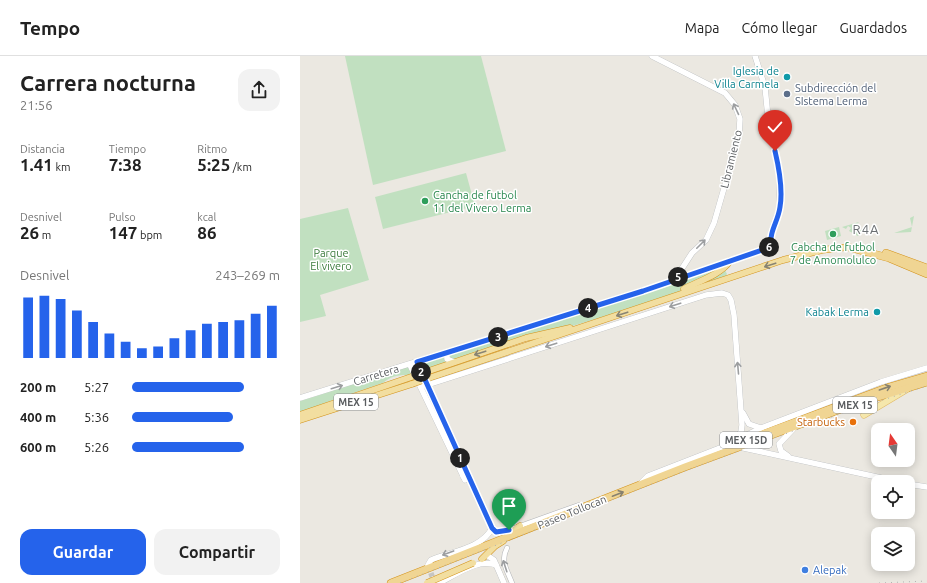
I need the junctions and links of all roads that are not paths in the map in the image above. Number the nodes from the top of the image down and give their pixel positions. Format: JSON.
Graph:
{"nodes":[{"id":1,"x":652,"y":56,"type":"edge"},
{"id":2,"x":755,"y":56,"type":"edge"},
{"id":3,"x":848,"y":247,"type":"junction"},
{"id":4,"x":730,"y":261,"type":"junction"},
{"id":5,"x":927,"y":268,"type":"edge"},
{"id":6,"x":927,"y":274,"type":"edge"},
{"id":7,"x":682,"y":276,"type":"junction"},
{"id":8,"x":658,"y":302,"type":"junction"},
{"id":9,"x":586,"y":326,"type":"junction"},
{"id":10,"x":447,"y":353,"type":"junction"},
{"id":11,"x":417,"y":362,"type":"junction"},
{"id":12,"x":454,"y":362,"type":"junction"},
{"id":13,"x":410,"y":365,"type":"junction"},
{"id":14,"x":927,"y":368,"type":"edge"},
{"id":15,"x":422,"y":374,"type":"junction"},
{"id":16,"x":460,"y":374,"type":"junction"},
{"id":17,"x":416,"y":376,"type":"junction"},
{"id":18,"x":927,"y":376,"type":"edge"},
{"id":19,"x":461,"y":381,"type":"dead end"},
{"id":20,"x":927,"y":382,"type":"edge"},
{"id":21,"x":427,"y":385,"type":"junction"},
{"id":22,"x":914,"y":385,"type":"junction"},
{"id":23,"x":421,"y":387,"type":"junction"},
{"id":24,"x":427,"y":392,"type":"junction"},
{"id":25,"x":300,"y":398,"type":"edge"},
{"id":26,"x":741,"y":407,"type":"junction"},
{"id":27,"x":864,"y":415,"type":"dead end"},
{"id":28,"x":300,"y":416,"type":"edge"},
{"id":29,"x":300,"y":420,"type":"edge"},
{"id":30,"x":796,"y":426,"type":"junction"},
{"id":31,"x":761,"y":428,"type":"junction"},
{"id":32,"x":733,"y":441,"type":"junction"},
{"id":33,"x":739,"y":447,"type":"junction"},
{"id":34,"x":792,"y":458,"type":"junction"},
{"id":35,"x":463,"y":464,"type":"junction"},
{"id":36,"x":685,"y":467,"type":"junction"},
{"id":37,"x":871,"y":476,"type":"edge"},
{"id":38,"x":915,"y":485,"type":"edge"},
{"id":39,"x":637,"y":486,"type":"junction"},
{"id":40,"x":927,"y":488,"type":"edge"},
{"id":41,"x":599,"y":501,"type":"junction"},
{"id":42,"x":520,"y":526,"type":"junction"},
{"id":43,"x":492,"y":528,"type":"junction"},
{"id":44,"x":511,"y":537,"type":"junction"},
{"id":45,"x":499,"y":540,"type":"junction"},
{"id":46,"x":507,"y":548,"type":"dead end"},
{"id":47,"x":485,"y":558,"type":"junction"},
{"id":48,"x":428,"y":565,"type":"dead end"},
{"id":49,"x":496,"y":565,"type":"junction"},
{"id":50,"x":433,"y":579,"type":"dead end"},
{"id":51,"x":391,"y":583,"type":"edge"},
{"id":52,"x":427,"y":583,"type":"edge"},
{"id":53,"x":504,"y":583,"type":"edge"},
{"id":54,"x":512,"y":583,"type":"edge"}],
"edges":[{"from":7,"to":1,"type":"main road","name":"Libramiento","one_way":true},
{"from":2,"to":4,"type":"main road","name":"Carretera"},
{"from":3,"to":5,"type":"highway","number":"MEX 15"},
{"from":3,"to":6,"type":"highway"},
{"from":3,"to":8,"type":"highway","number":"MEX 15","one_way":true},
{"from":4,"to":7,"type":"main road","name":"Carretera"},
{"from":4,"to":8,"type":"highway"},
{"from":7,"to":10,"type":"main road","name":"Carretera"},
{"from":8,"to":9,"type":"highway","number":"MEX 15","one_way":true},
{"from":9,"to":12,"type":"highway","one_way":true},
{"from":9,"to":29,"type":"highway","number":"MEX 15","bridge":true},
{"from":10,"to":11,"type":"main road","name":"Carretera"},
{"from":10,"to":12,"type":"main road"},
{"from":11,"to":13,"type":"main road","name":"Carretera"},
{"from":11,"to":15,"type":"main road"},
{"from":12,"to":15,"type":"highway"},
{"from":13,"to":17,"type":"main road"},
{"from":25,"to":13,"type":"main road","name":"Carretera","one_way":true},
{"from":14,"to":31,"type":"main road"},
{"from":15,"to":17,"type":"highway"},
{"from":15,"to":21,"type":"main road"},
{"from":16,"to":19,"type":"main road"},
{"from":16,"to":21,"type":"main road"},
{"from":26,"to":16,"type":"main road","one_way":true},
{"from":17,"to":23,"type":"main road"},
{"from":17,"to":28,"type":"highway"},
{"from":36,"to":18,"type":"highway","number":"MEX 15D","one_way":true},
{"from":20,"to":22,"type":"highway","number":"MEX 15"},
{"from":21,"to":23,"type":"main road"},
{"from":21,"to":24,"type":"main road"},
{"from":22,"to":27,"type":"main road"},
{"from":22,"to":30,"type":"highway","number":"MEX 15"},
{"from":23,"to":24,"type":"main road"},
{"from":24,"to":35,"type":"main road"},
{"from":24,"to":35,"type":"main road"},
{"from":26,"to":31,"type":"main road"},
{"from":26,"to":32,"type":"main road"},
{"from":30,"to":33,"type":"highway","number":"MEX 15"},
{"from":30,"to":34,"type":"main road"},
{"from":31,"to":32,"type":"main road"},
{"from":32,"to":39,"type":"main road"},
{"from":33,"to":34,"type":"main road"},
{"from":33,"to":36,"type":"highway","number":"MEX 15"},
{"from":34,"to":37,"type":"main road"},
{"from":35,"to":43,"type":"street"},
{"from":36,"to":39,"type":"highway","name":"Paseo Tollocan","number":"MEX 15"},
{"from":38,"to":40,"type":"main road"},
{"from":41,"to":39,"type":"highway","name":"Paseo Tollocan","number":"MEX 15","one_way":true},
{"from":41,"to":42,"type":"street"},
{"from":41,"to":44,"type":"highway","name":"Paseo Tollocan","number":"MEX 15"},
{"from":42,"to":43,"type":"street"},
{"from":42,"to":45,"type":"highway"},
{"from":43,"to":48,"type":"main road","one_way":true},
{"from":44,"to":45,"type":"highway","name":"Paseo Tollocan","number":"MEX 15"},
{"from":44,"to":47,"type":"highway"},
{"from":45,"to":51,"type":"highway","name":"Paseo Tollocan","number":"MEX 15"},
{"from":54,"to":46,"type":"street","one_way":true},
{"from":47,"to":49,"type":"main road"},
{"from":47,"to":52,"type":"highway","bridge":true},
{"from":49,"to":50,"type":"main road"},
{"from":49,"to":53,"type":"main road"}]}
